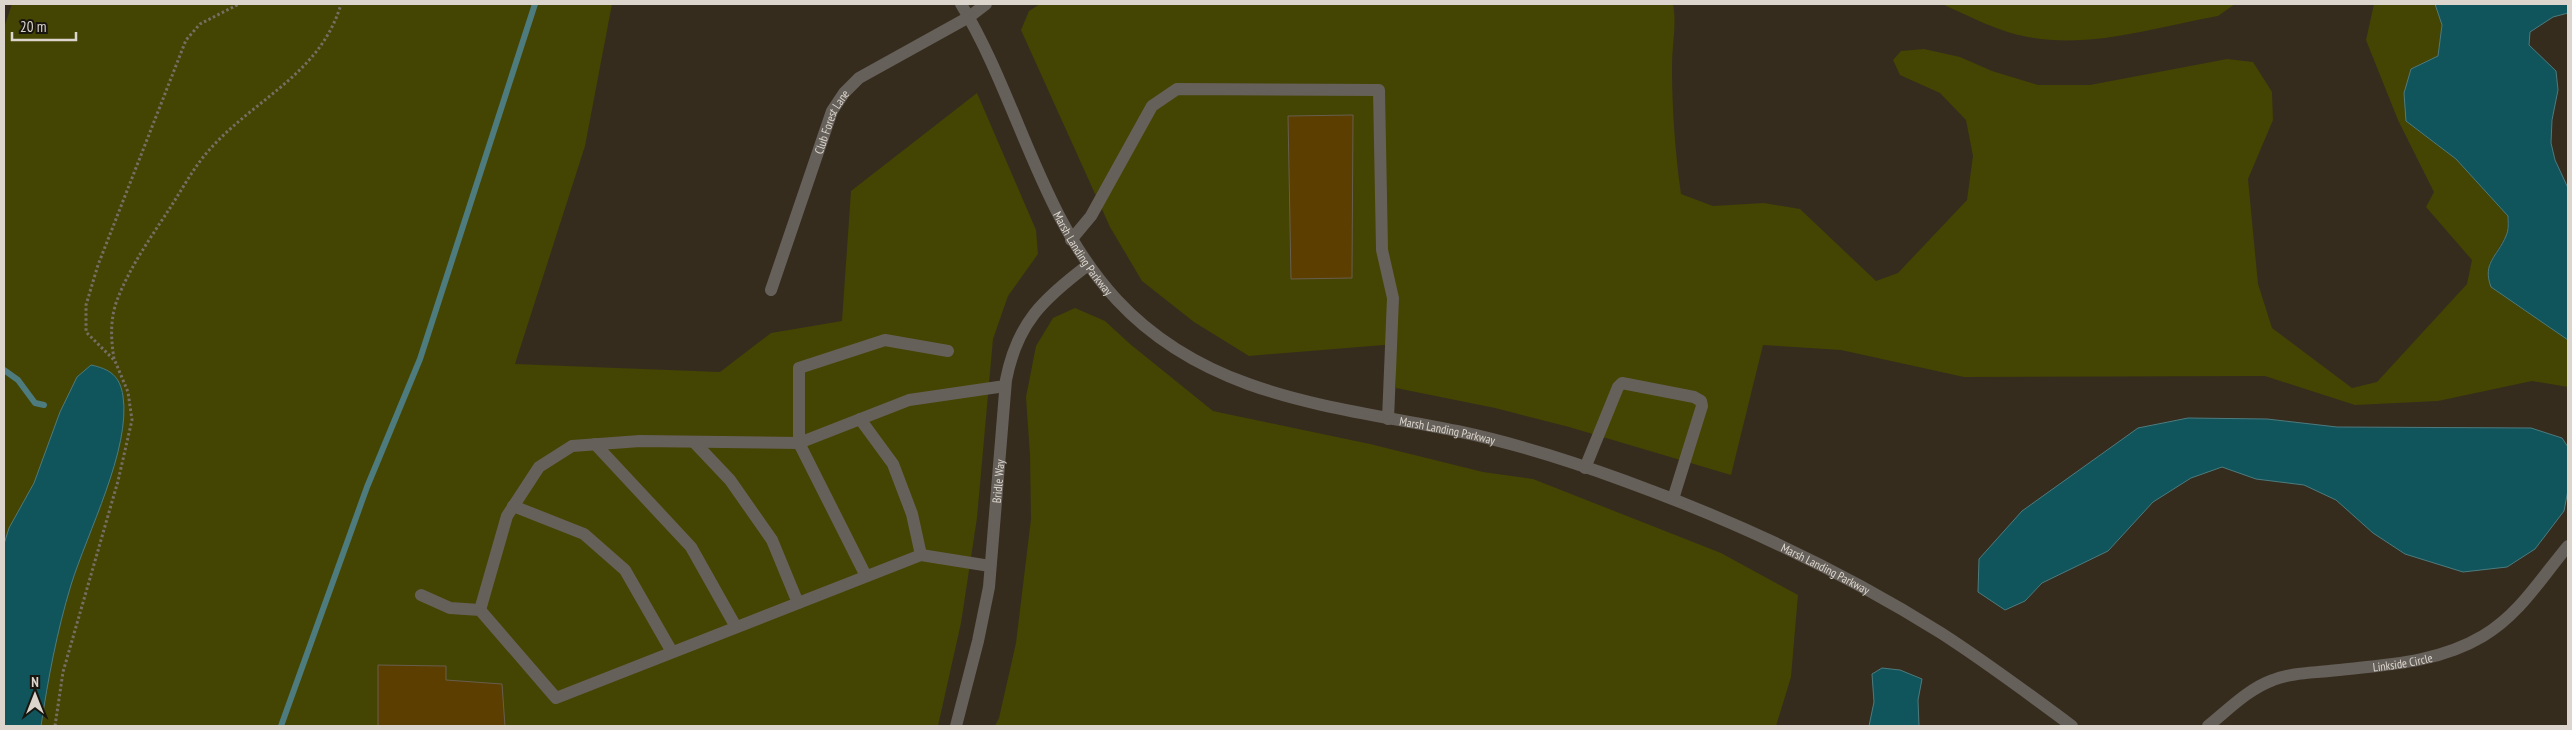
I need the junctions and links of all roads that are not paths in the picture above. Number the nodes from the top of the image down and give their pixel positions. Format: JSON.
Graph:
{"nodes":[{"id":1,"x":961,"y":4,"type":"edge"},
{"id":2,"x":986,"y":4,"type":"edge"},
{"id":3,"x":969,"y":17,"type":"junction"},
{"id":4,"x":1071,"y":240,"type":"junction"},
{"id":5,"x":1088,"y":265,"type":"junction"},
{"id":6,"x":771,"y":290,"type":"dead end"},
{"id":7,"x":948,"y":351,"type":"dead end"},
{"id":8,"x":1005,"y":386,"type":"junction"},
{"id":9,"x":860,"y":419,"type":"junction"},
{"id":10,"x":1388,"y":419,"type":"junction"},
{"id":11,"x":694,"y":442,"type":"junction"},
{"id":12,"x":799,"y":443,"type":"junction"},
{"id":13,"x":595,"y":444,"type":"junction"},
{"id":14,"x":1585,"y":468,"type":"junction"},
{"id":15,"x":1674,"y":499,"type":"junction"},
{"id":16,"x":513,"y":506,"type":"junction"},
{"id":17,"x":2568,"y":546,"type":"edge"},
{"id":18,"x":921,"y":555,"type":"junction"},
{"id":19,"x":990,"y":566,"type":"junction"},
{"id":20,"x":866,"y":576,"type":"junction"},
{"id":21,"x":421,"y":595,"type":"dead end"},
{"id":22,"x":798,"y":603,"type":"junction"},
{"id":23,"x":480,"y":610,"type":"junction"},
{"id":24,"x":736,"y":627,"type":"junction"},
{"id":25,"x":672,"y":652,"type":"junction"},
{"id":26,"x":956,"y":726,"type":"edge"},
{"id":27,"x":2072,"y":726,"type":"edge"},
{"id":28,"x":2208,"y":726,"type":"edge"}],
"edges":[{"from":1,"to":3,"type":"street","name":"Marsh Landing Parkway"},
{"from":2,"to":3,"type":"street","name":"Club Forest Lane"},
{"from":3,"to":4,"type":"street","name":"Marsh Landing Parkway"},
{"from":3,"to":6,"type":"street","name":"Club Forest Lane"},
{"from":4,"to":5,"type":"street","name":"Marsh Landing Parkway"},
{"from":4,"to":10,"type":"street"},
{"from":5,"to":8,"type":"street","name":"Bridle Way"},
{"from":5,"to":10,"type":"street","name":"Marsh Landing Parkway"},
{"from":7,"to":12,"type":"street"},
{"from":8,"to":9,"type":"street"},
{"from":8,"to":19,"type":"street","name":"Bridle Way"},
{"from":9,"to":12,"type":"street"},
{"from":9,"to":18,"type":"street"},
{"from":10,"to":14,"type":"street","name":"Marsh Landing Parkway"},
{"from":11,"to":12,"type":"street"},
{"from":11,"to":13,"type":"street"},
{"from":11,"to":22,"type":"street"},
{"from":12,"to":20,"type":"street"},
{"from":13,"to":16,"type":"street"},
{"from":13,"to":24,"type":"street"},
{"from":14,"to":15,"type":"street","name":"Marsh Landing Parkway"},
{"from":14,"to":15,"type":"street"},
{"from":15,"to":27,"type":"street","name":"Marsh Landing Parkway"},
{"from":16,"to":23,"type":"street"},
{"from":16,"to":25,"type":"street"},
{"from":17,"to":28,"type":"street","name":"Linkside Circle"},
{"from":18,"to":19,"type":"street"},
{"from":18,"to":20,"type":"street"},
{"from":19,"to":26,"type":"street","name":"Bridle Way"},
{"from":20,"to":22,"type":"street"},
{"from":21,"to":23,"type":"street"},
{"from":22,"to":24,"type":"street"},
{"from":23,"to":25,"type":"street"},
{"from":24,"to":25,"type":"street"}]}
